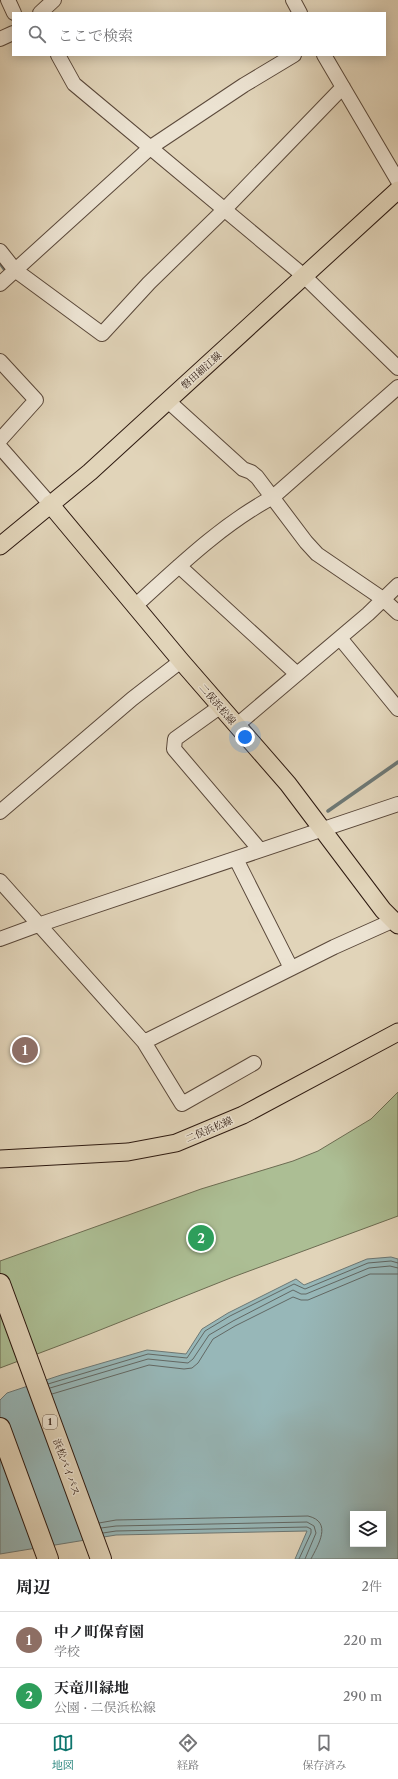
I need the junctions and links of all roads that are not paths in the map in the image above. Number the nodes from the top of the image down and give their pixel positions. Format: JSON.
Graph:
{"nodes":[{"id":1,"x":8,"y":0,"type":"edge"},
{"id":2,"x":54,"y":0,"type":"edge"},
{"id":3,"x":293,"y":0,"type":"edge"},
{"id":4,"x":14,"y":12,"type":"edge"},
{"id":5,"x":41,"y":12,"type":"edge"},
{"id":6,"x":299,"y":12,"type":"edge"},
{"id":7,"x":12,"y":33,"type":"edge"},
{"id":8,"x":0,"y":39,"type":"edge"},
{"id":9,"x":59,"y":56,"type":"edge"},
{"id":10,"x":292,"y":56,"type":"edge"},
{"id":11,"x":325,"y":56,"type":"edge"},
{"id":12,"x":343,"y":87,"type":"junction"},
{"id":13,"x":151,"y":147,"type":"junction"},
{"id":14,"x":398,"y":181,"type":"edge"},
{"id":15,"x":398,"y":190,"type":"edge"},
{"id":16,"x":224,"y":210,"type":"junction"},
{"id":17,"x":0,"y":251,"type":"edge"},
{"id":18,"x":15,"y":270,"type":"junction"},
{"id":19,"x":304,"y":276,"type":"junction"},
{"id":20,"x":0,"y":284,"type":"edge"},
{"id":21,"x":0,"y":360,"type":"edge"},
{"id":22,"x":398,"y":368,"type":"edge"},
{"id":23,"x":398,"y":387,"type":"edge"},
{"id":24,"x":168,"y":401,"type":"junction"},
{"id":25,"x":0,"y":440,"type":"edge"},
{"id":26,"x":0,"y":447,"type":"edge"},
{"id":27,"x":273,"y":498,"type":"junction"},
{"id":28,"x":50,"y":504,"type":"junction"},
{"id":29,"x":0,"y":546,"type":"edge"},
{"id":30,"x":179,"y":566,"type":"junction"},
{"id":31,"x":398,"y":585,"type":"edge"},
{"id":32,"x":383,"y":599,"type":"junction"},
{"id":33,"x":135,"y":606,"type":"junction"},
{"id":34,"x":398,"y":613,"type":"edge"},
{"id":35,"x":340,"y":638,"type":"junction"},
{"id":36,"x":181,"y":661,"type":"junction"},
{"id":37,"x":297,"y":674,"type":"junction"},
{"id":38,"x":221,"y":706,"type":"junction"},
{"id":39,"x":398,"y":709,"type":"edge"},
{"id":40,"x":237,"y":725,"type":"junction"},
{"id":41,"x":398,"y":804,"type":"edge"},
{"id":42,"x":0,"y":812,"type":"edge"},
{"id":43,"x":323,"y":828,"type":"junction"},
{"id":44,"x":260,"y":850,"type":"junction"},
{"id":45,"x":236,"y":859,"type":"junction"},
{"id":46,"x":0,"y":881,"type":"edge"},
{"id":47,"x":395,"y":923,"type":"edge"},
{"id":48,"x":38,"y":925,"type":"junction"},
{"id":49,"x":0,"y":939,"type":"edge"},
{"id":50,"x":290,"y":968,"type":"junction"},
{"id":51,"x":398,"y":1032,"type":"edge"},
{"id":52,"x":144,"y":1042,"type":"junction"},
{"id":53,"x":254,"y":1063,"type":"dead end"},
{"id":54,"x":0,"y":1159,"type":"edge"},
{"id":55,"x":0,"y":1284,"type":"edge"},
{"id":56,"x":0,"y":1428,"type":"edge"},
{"id":57,"x":48,"y":1559,"type":"edge"},
{"id":58,"x":101,"y":1559,"type":"edge"}],
"edges":[{"from":1,"to":4,"type":"street"},
{"from":2,"to":5,"type":"street"},
{"from":3,"to":6,"type":"street"},
{"from":7,"to":8,"type":"street"},
{"from":9,"to":13,"type":"street"},
{"from":10,"to":13,"type":"street"},
{"from":11,"to":12,"type":"street"},
{"from":12,"to":14,"type":"street"},
{"from":12,"to":16,"type":"street"},
{"from":13,"to":16,"type":"street"},
{"from":13,"to":18,"type":"street"},
{"from":15,"to":19,"type":"main road","name":"磐田細江線"},
{"from":16,"to":18,"type":"street"},
{"from":16,"to":19,"type":"street"},
{"from":17,"to":18,"type":"street"},
{"from":18,"to":20,"type":"street"},
{"from":19,"to":22,"type":"street"},
{"from":19,"to":24,"type":"main road","name":"磐田細江線"},
{"from":21,"to":25,"type":"street"},
{"from":23,"to":27,"type":"street"},
{"from":24,"to":27,"type":"street"},
{"from":24,"to":28,"type":"main road","name":"磐田細江線"},
{"from":26,"to":28,"type":"street"},
{"from":27,"to":30,"type":"street"},
{"from":27,"to":32,"type":"street"},
{"from":28,"to":29,"type":"main road","name":"磐田細江線"},
{"from":28,"to":33,"type":"main road","name":"二俣浜松線"},
{"from":30,"to":33,"type":"street"},
{"from":30,"to":37,"type":"street"},
{"from":31,"to":32,"type":"street"},
{"from":32,"to":34,"type":"street"},
{"from":32,"to":35,"type":"street"},
{"from":33,"to":36,"type":"main road","name":"二俣浜松線"},
{"from":35,"to":37,"type":"street"},
{"from":35,"to":39,"type":"street"},
{"from":36,"to":38,"type":"main road","name":"二俣浜松線"},
{"from":36,"to":42,"type":"street"},
{"from":37,"to":40,"type":"street"},
{"from":38,"to":40,"type":"main road","name":"二俣浜松線"},
{"from":38,"to":44,"type":"street"},
{"from":40,"to":43,"type":"main road","name":"二俣浜松線"},
{"from":41,"to":43,"type":"street"},
{"from":43,"to":44,"type":"street"},
{"from":43,"to":47,"type":"main road","name":"二俣浜松線"},
{"from":44,"to":45,"type":"street"},
{"from":45,"to":48,"type":"street"},
{"from":45,"to":50,"type":"street"},
{"from":46,"to":48,"type":"street"},
{"from":47,"to":50,"type":"street"},
{"from":48,"to":49,"type":"street"},
{"from":48,"to":52,"type":"street"},
{"from":50,"to":52,"type":"street"},
{"from":51,"to":54,"type":"main road","name":"二俣浜松線"},
{"from":52,"to":53,"type":"street"},
{"from":55,"to":58,"type":"highway","name":"浜松バイパス","number":"1"},
{"from":56,"to":57,"type":"highway"}]}
